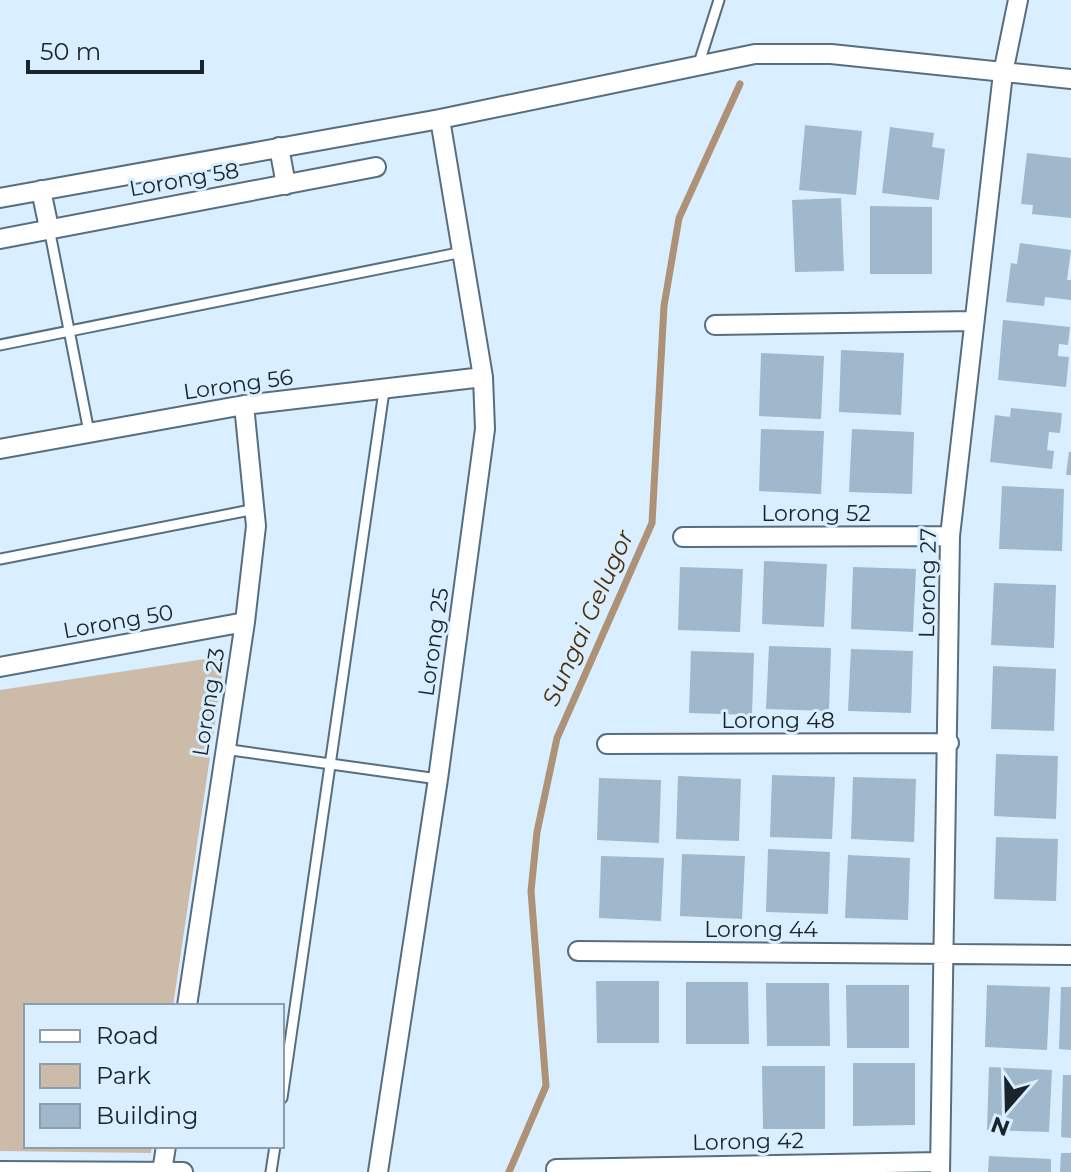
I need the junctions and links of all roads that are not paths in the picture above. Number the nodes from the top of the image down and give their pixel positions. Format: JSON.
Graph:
{"nodes":[{"id":1,"x":719,"y":0,"type":"edge"},
{"id":2,"x":1018,"y":0,"type":"edge"},
{"id":3,"x":699,"y":63,"type":"junction"},
{"id":4,"x":1003,"y":73,"type":"junction"},
{"id":5,"x":1071,"y":79,"type":"edge"},
{"id":6,"x":440,"y":119,"type":"junction"},
{"id":7,"x":279,"y":147,"type":"junction"},
{"id":8,"x":376,"y":167,"type":"dead end"},
{"id":9,"x":286,"y":185,"type":"junction"},
{"id":10,"x":41,"y":190,"type":"junction"},
{"id":11,"x":0,"y":198,"type":"edge"},
{"id":12,"x":49,"y":228,"type":"junction"},
{"id":13,"x":0,"y":239,"type":"edge"},
{"id":14,"x":463,"y":252,"type":"junction"},
{"id":15,"x":974,"y":321,"type":"junction"},
{"id":16,"x":715,"y":325,"type":"dead end"},
{"id":17,"x":70,"y":331,"type":"junction"},
{"id":18,"x":0,"y":345,"type":"edge"},
{"id":19,"x":483,"y":377,"type":"junction"},
{"id":20,"x":384,"y":391,"type":"junction"},
{"id":21,"x":244,"y":405,"type":"junction"},
{"id":22,"x":89,"y":432,"type":"junction"},
{"id":23,"x":0,"y":449,"type":"edge"},
{"id":24,"x":256,"y":509,"type":"junction"},
{"id":25,"x":950,"y":536,"type":"junction"},
{"id":26,"x":683,"y":537,"type":"dead end"},
{"id":27,"x":0,"y":559,"type":"edge"},
{"id":28,"x":245,"y":622,"type":"junction"},
{"id":29,"x":0,"y":667,"type":"edge"},
{"id":30,"x":949,"y":743,"type":"junction"},
{"id":31,"x":607,"y":744,"type":"dead end"},
{"id":32,"x":224,"y":749,"type":"junction"},
{"id":33,"x":333,"y":764,"type":"junction"},
{"id":34,"x":438,"y":779,"type":"junction"},
{"id":35,"x":578,"y":951,"type":"dead end"},
{"id":36,"x":943,"y":954,"type":"junction"},
{"id":37,"x":1071,"y":955,"type":"edge"},
{"id":38,"x":187,"y":1004,"type":"edge"},
{"id":39,"x":284,"y":1085,"type":"edge"},
{"id":40,"x":166,"y":1148,"type":"edge"},
{"id":41,"x":275,"y":1148,"type":"edge"},
{"id":42,"x":940,"y":1167,"type":"edge"},
{"id":43,"x":556,"y":1169,"type":"dead end"},
{"id":44,"x":0,"y":1171,"type":"edge"},
{"id":45,"x":162,"y":1172,"type":"edge"},
{"id":46,"x":183,"y":1172,"type":"edge"},
{"id":47,"x":271,"y":1172,"type":"edge"},
{"id":48,"x":378,"y":1172,"type":"edge"}],
"edges":[{"from":1,"to":3,"type":"lane"},
{"from":2,"to":4,"type":"street","name":"Lorong 27"},
{"from":3,"to":4,"type":"street"},
{"from":3,"to":6,"type":"street"},
{"from":4,"to":5,"type":"street"},
{"from":4,"to":15,"type":"street","name":"Lorong 27"},
{"from":6,"to":7,"type":"street"},
{"from":6,"to":14,"type":"street","name":"Lorong 25"},
{"from":7,"to":9,"type":"street"},
{"from":7,"to":10,"type":"street"},
{"from":8,"to":9,"type":"street","name":"Lorong 58"},
{"from":9,"to":12,"type":"street","name":"Lorong 58"},
{"from":10,"to":11,"type":"street"},
{"from":10,"to":12,"type":"street"},
{"from":12,"to":13,"type":"street","name":"Lorong 58"},
{"from":12,"to":17,"type":"lane"},
{"from":14,"to":17,"type":"lane"},
{"from":14,"to":19,"type":"street","name":"Lorong 25"},
{"from":15,"to":16,"type":"street"},
{"from":15,"to":25,"type":"street","name":"Lorong 27"},
{"from":17,"to":18,"type":"lane"},
{"from":17,"to":22,"type":"lane"},
{"from":19,"to":20,"type":"street","name":"Lorong 56"},
{"from":19,"to":34,"type":"street","name":"Lorong 25"},
{"from":20,"to":21,"type":"street","name":"Lorong 56"},
{"from":20,"to":33,"type":"lane"},
{"from":21,"to":22,"type":"street","name":"Lorong 56"},
{"from":21,"to":24,"type":"street","name":"Lorong 23"},
{"from":22,"to":23,"type":"street","name":"Lorong 56"},
{"from":24,"to":27,"type":"lane"},
{"from":24,"to":28,"type":"street","name":"Lorong 23"},
{"from":25,"to":26,"type":"street","name":"Lorong 52"},
{"from":25,"to":30,"type":"street","name":"Lorong 27"},
{"from":28,"to":29,"type":"street","name":"Lorong 50"},
{"from":28,"to":32,"type":"street","name":"Lorong 23"},
{"from":30,"to":31,"type":"street","name":"Lorong 48"},
{"from":30,"to":36,"type":"street","name":"Lorong 27"},
{"from":32,"to":33,"type":"lane"},
{"from":32,"to":38,"type":"street","name":"Lorong 23"},
{"from":33,"to":34,"type":"lane"},
{"from":33,"to":39,"type":"lane"},
{"from":34,"to":48,"type":"street","name":"Lorong 25"},
{"from":35,"to":36,"type":"street","name":"Lorong 44"},
{"from":36,"to":37,"type":"street","name":"Lorong 44"},
{"from":36,"to":42,"type":"street","name":"Lorong 27"},
{"from":40,"to":45,"type":"street"},
{"from":41,"to":47,"type":"lane"},
{"from":42,"to":43,"type":"street","name":"Lorong 42"},
{"from":44,"to":45,"type":"street"},
{"from":45,"to":46,"type":"street"}]}
